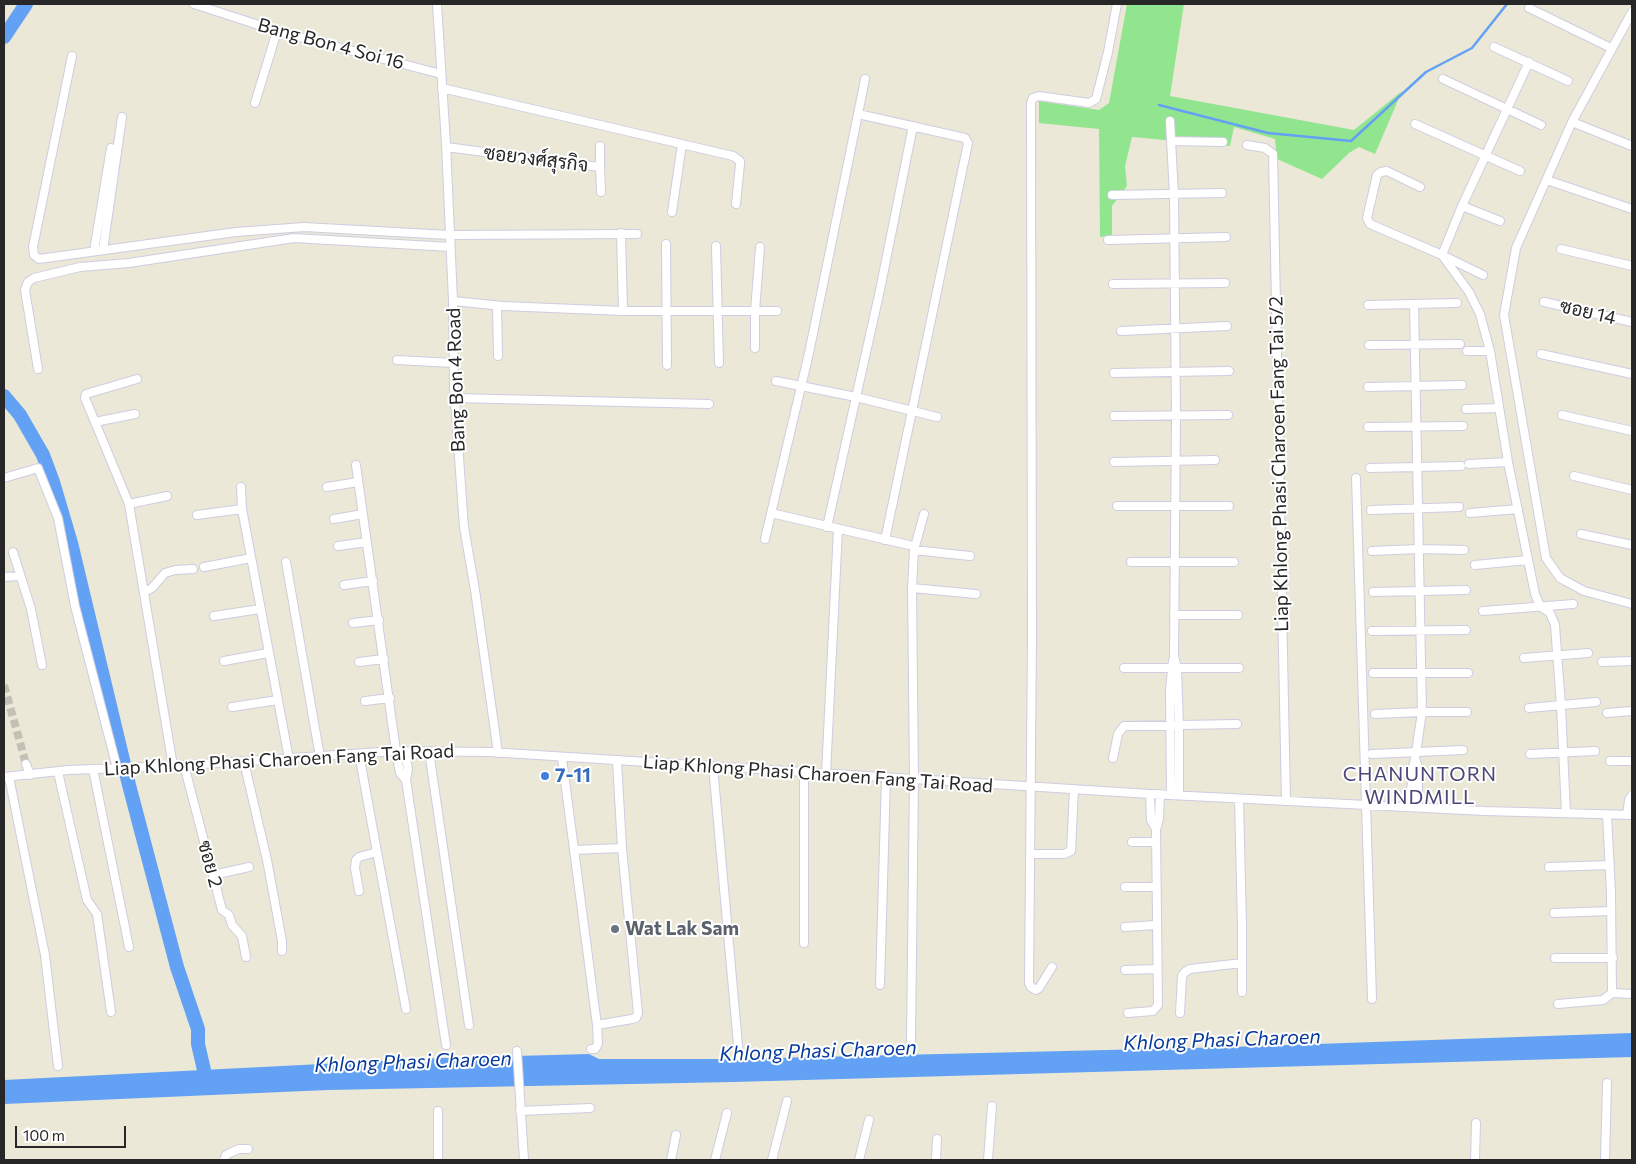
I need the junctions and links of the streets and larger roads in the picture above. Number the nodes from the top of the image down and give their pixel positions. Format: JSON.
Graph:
{"nodes":[{"id":1,"x":194,"y":4,"type":"edge"},
{"id":2,"x":437,"y":4,"type":"edge"},
{"id":3,"x":1117,"y":4,"type":"edge"},
{"id":4,"x":1528,"y":8,"type":"dead end"},
{"id":5,"x":1632,"y":12,"type":"edge"},
{"id":6,"x":277,"y":31,"type":"junction"},
{"id":7,"x":1494,"y":46,"type":"dead end"},
{"id":8,"x":1611,"y":48,"type":"junction"},
{"id":9,"x":72,"y":56,"type":"dead end"},
{"id":10,"x":1529,"y":62,"type":"junction"},
{"id":11,"x":441,"y":74,"type":"junction"},
{"id":12,"x":864,"y":79,"type":"dead end"},
{"id":13,"x":1443,"y":79,"type":"dead end"},
{"id":14,"x":1568,"y":81,"type":"dead end"},
{"id":15,"x":442,"y":88,"type":"junction"},
{"id":16,"x":256,"y":103,"type":"dead end"},
{"id":17,"x":1508,"y":110,"type":"junction"},
{"id":18,"x":858,"y":114,"type":"junction"},
{"id":19,"x":122,"y":117,"type":"dead end"},
{"id":20,"x":1170,"y":121,"type":"dead end"},
{"id":21,"x":1572,"y":122,"type":"junction"},
{"id":22,"x":1415,"y":124,"type":"dead end"},
{"id":23,"x":1541,"y":125,"type":"dead end"},
{"id":24,"x":913,"y":126,"type":"junction"},
{"id":25,"x":1171,"y":141,"type":"junction"},
{"id":26,"x":1223,"y":142,"type":"dead end"},
{"id":27,"x":682,"y":144,"type":"junction"},
{"id":28,"x":1247,"y":145,"type":"dead end"},
{"id":29,"x":600,"y":146,"type":"dead end"},
{"id":30,"x":1632,"y":146,"type":"edge"},
{"id":31,"x":446,"y":147,"type":"junction"},
{"id":32,"x":111,"y":148,"type":"dead end"},
{"id":33,"x":1486,"y":156,"type":"junction"},
{"id":34,"x":600,"y":167,"type":"junction"},
{"id":35,"x":1520,"y":171,"type":"dead end"},
{"id":36,"x":1547,"y":180,"type":"junction"},
{"id":37,"x":1420,"y":187,"type":"dead end"},
{"id":38,"x":601,"y":192,"type":"dead end"},
{"id":39,"x":1222,"y":193,"type":"dead end"},
{"id":40,"x":1112,"y":194,"type":"dead end"},
{"id":41,"x":1174,"y":195,"type":"junction"},
{"id":42,"x":736,"y":204,"type":"dead end"},
{"id":43,"x":1462,"y":206,"type":"junction"},
{"id":44,"x":1632,"y":209,"type":"edge"},
{"id":45,"x":672,"y":212,"type":"dead end"},
{"id":46,"x":1500,"y":221,"type":"dead end"},
{"id":47,"x":621,"y":233,"type":"junction"},
{"id":48,"x":637,"y":234,"type":"dead end"},
{"id":49,"x":449,"y":235,"type":"junction"},
{"id":50,"x":1226,"y":238,"type":"dead end"},
{"id":51,"x":1174,"y":239,"type":"junction"},
{"id":52,"x":1108,"y":240,"type":"dead end"},
{"id":53,"x":666,"y":244,"type":"dead end"},
{"id":54,"x":716,"y":246,"type":"dead end"},
{"id":55,"x":450,"y":247,"type":"junction"},
{"id":56,"x":760,"y":247,"type":"dead end"},
{"id":57,"x":1561,"y":249,"type":"dead end"},
{"id":58,"x":104,"y":250,"type":"junction"},
{"id":59,"x":94,"y":251,"type":"junction"},
{"id":60,"x":1442,"y":255,"type":"junction"},
{"id":61,"x":1632,"y":266,"type":"edge"},
{"id":62,"x":1483,"y":275,"type":"dead end"},
{"id":63,"x":1225,"y":282,"type":"dead end"},
{"id":64,"x":1174,"y":283,"type":"junction"},
{"id":65,"x":1113,"y":284,"type":"dead end"},
{"id":66,"x":453,"y":301,"type":"junction"},
{"id":67,"x":1457,"y":302,"type":"dead end"},
{"id":68,"x":1544,"y":302,"type":"dead end"},
{"id":69,"x":1414,"y":304,"type":"junction"},
{"id":70,"x":497,"y":306,"type":"junction"},
{"id":71,"x":1368,"y":306,"type":"dead end"},
{"id":72,"x":623,"y":311,"type":"junction"},
{"id":73,"x":667,"y":311,"type":"junction"},
{"id":74,"x":718,"y":311,"type":"junction"},
{"id":75,"x":755,"y":311,"type":"junction"},
{"id":76,"x":778,"y":311,"type":"dead end"},
{"id":77,"x":1632,"y":322,"type":"edge"},
{"id":78,"x":1227,"y":326,"type":"dead end"},
{"id":79,"x":1174,"y":328,"type":"junction"},
{"id":80,"x":1121,"y":331,"type":"dead end"},
{"id":81,"x":1460,"y":344,"type":"dead end"},
{"id":82,"x":1369,"y":345,"type":"dead end"},
{"id":83,"x":1414,"y":345,"type":"junction"},
{"id":84,"x":755,"y":348,"type":"dead end"},
{"id":85,"x":1467,"y":351,"type":"dead end"},
{"id":86,"x":1490,"y":351,"type":"junction"},
{"id":87,"x":1541,"y":354,"type":"dead end"},
{"id":88,"x":498,"y":356,"type":"dead end"},
{"id":89,"x":398,"y":360,"type":"dead end"},
{"id":90,"x":453,"y":362,"type":"junction"},
{"id":91,"x":718,"y":363,"type":"dead end"},
{"id":92,"x":667,"y":365,"type":"dead end"},
{"id":93,"x":38,"y":369,"type":"dead end"},
{"id":94,"x":1175,"y":371,"type":"junction"},
{"id":95,"x":1228,"y":371,"type":"dead end"},
{"id":96,"x":1114,"y":373,"type":"dead end"},
{"id":97,"x":1632,"y":374,"type":"edge"},
{"id":98,"x":137,"y":379,"type":"dead end"},
{"id":99,"x":776,"y":381,"type":"dead end"},
{"id":100,"x":1415,"y":385,"type":"junction"},
{"id":101,"x":1462,"y":385,"type":"dead end"},
{"id":102,"x":801,"y":386,"type":"junction"},
{"id":103,"x":1368,"y":387,"type":"dead end"},
{"id":104,"x":856,"y":397,"type":"junction"},
{"id":105,"x":454,"y":398,"type":"junction"},
{"id":106,"x":709,"y":404,"type":"dead end"},
{"id":107,"x":1499,"y":408,"type":"junction"},
{"id":108,"x":1466,"y":409,"type":"dead end"},
{"id":109,"x":912,"y":412,"type":"junction"},
{"id":110,"x":135,"y":414,"type":"dead end"},
{"id":111,"x":1228,"y":415,"type":"dead end"},
{"id":112,"x":1562,"y":415,"type":"dead end"},
{"id":113,"x":1114,"y":416,"type":"dead end"},
{"id":114,"x":1176,"y":416,"type":"junction"},
{"id":115,"x":938,"y":417,"type":"dead end"},
{"id":116,"x":95,"y":422,"type":"junction"},
{"id":117,"x":1463,"y":426,"type":"dead end"},
{"id":118,"x":1368,"y":427,"type":"dead end"},
{"id":119,"x":1416,"y":427,"type":"junction"},
{"id":120,"x":1632,"y":431,"type":"edge"},
{"id":121,"x":1215,"y":460,"type":"dead end"},
{"id":122,"x":1114,"y":462,"type":"dead end"},
{"id":123,"x":1174,"y":462,"type":"junction"},
{"id":124,"x":1508,"y":462,"type":"junction"},
{"id":125,"x":356,"y":465,"type":"dead end"},
{"id":126,"x":1370,"y":468,"type":"dead end"},
{"id":127,"x":1417,"y":468,"type":"junction"},
{"id":128,"x":1574,"y":476,"type":"dead end"},
{"id":129,"x":4,"y":478,"type":"edge"},
{"id":130,"x":1356,"y":478,"type":"dead end"},
{"id":131,"x":358,"y":482,"type":"junction"},
{"id":132,"x":240,"y":487,"type":"dead end"},
{"id":133,"x":327,"y":487,"type":"dead end"},
{"id":134,"x":1632,"y":490,"type":"edge"},
{"id":135,"x":167,"y":496,"type":"dead end"},
{"id":136,"x":128,"y":504,"type":"junction"},
{"id":137,"x":1117,"y":506,"type":"dead end"},
{"id":138,"x":1174,"y":506,"type":"junction"},
{"id":139,"x":1229,"y":506,"type":"dead end"},
{"id":140,"x":1459,"y":507,"type":"dead end"},
{"id":141,"x":1418,"y":508,"type":"junction"},
{"id":142,"x":242,"y":509,"type":"junction"},
{"id":143,"x":1518,"y":509,"type":"junction"},
{"id":144,"x":1371,"y":510,"type":"dead end"},
{"id":145,"x":770,"y":513,"type":"junction"},
{"id":146,"x":1470,"y":513,"type":"dead end"},
{"id":147,"x":363,"y":514,"type":"junction"},
{"id":148,"x":924,"y":514,"type":"dead end"},
{"id":149,"x":197,"y":515,"type":"dead end"},
{"id":150,"x":334,"y":519,"type":"dead end"},
{"id":151,"x":828,"y":527,"type":"junction"},
{"id":152,"x":838,"y":529,"type":"junction"},
{"id":153,"x":1580,"y":534,"type":"dead end"},
{"id":154,"x":765,"y":539,"type":"dead end"},
{"id":155,"x":885,"y":540,"type":"junction"},
{"id":156,"x":367,"y":542,"type":"junction"},
{"id":157,"x":1632,"y":545,"type":"edge"},
{"id":158,"x":338,"y":546,"type":"dead end"},
{"id":159,"x":912,"y":548,"type":"junction"},
{"id":160,"x":1419,"y":549,"type":"junction"},
{"id":161,"x":1464,"y":550,"type":"dead end"},
{"id":162,"x":1372,"y":551,"type":"dead end"},
{"id":163,"x":13,"y":552,"type":"dead end"},
{"id":164,"x":970,"y":556,"type":"dead end"},
{"id":165,"x":251,"y":558,"type":"junction"},
{"id":166,"x":1528,"y":560,"type":"junction"},
{"id":167,"x":1174,"y":561,"type":"junction"},
{"id":168,"x":286,"y":562,"type":"dead end"},
{"id":169,"x":1131,"y":562,"type":"dead end"},
{"id":170,"x":1234,"y":562,"type":"dead end"},
{"id":171,"x":1475,"y":565,"type":"dead end"},
{"id":172,"x":204,"y":567,"type":"dead end"},
{"id":173,"x":193,"y":569,"type":"dead end"},
{"id":174,"x":20,"y":576,"type":"junction"},
{"id":175,"x":4,"y":577,"type":"edge"},
{"id":176,"x":373,"y":581,"type":"junction"},
{"id":177,"x":344,"y":585,"type":"dead end"},
{"id":178,"x":912,"y":588,"type":"junction"},
{"id":179,"x":1466,"y":590,"type":"dead end"},
{"id":180,"x":144,"y":592,"type":"junction"},
{"id":181,"x":1373,"y":592,"type":"dead end"},
{"id":182,"x":1420,"y":592,"type":"junction"},
{"id":183,"x":976,"y":594,"type":"dead end"},
{"id":184,"x":1573,"y":604,"type":"dead end"},
{"id":185,"x":1632,"y":604,"type":"edge"},
{"id":186,"x":1540,"y":606,"type":"junction"},
{"id":187,"x":260,"y":609,"type":"junction"},
{"id":188,"x":1483,"y":611,"type":"dead end"},
{"id":189,"x":1174,"y":615,"type":"junction"},
{"id":190,"x":1238,"y":615,"type":"dead end"},
{"id":191,"x":214,"y":616,"type":"dead end"},
{"id":192,"x":379,"y":620,"type":"junction"},
{"id":193,"x":352,"y":623,"type":"dead end"},
{"id":194,"x":1372,"y":630,"type":"dead end"},
{"id":195,"x":1421,"y":630,"type":"junction"},
{"id":196,"x":1466,"y":630,"type":"dead end"},
{"id":197,"x":268,"y":653,"type":"junction"},
{"id":198,"x":1588,"y":653,"type":"dead end"},
{"id":199,"x":1558,"y":655,"type":"junction"},
{"id":200,"x":1524,"y":658,"type":"dead end"},
{"id":201,"x":384,"y":659,"type":"junction"},
{"id":202,"x":224,"y":661,"type":"dead end"},
{"id":203,"x":1632,"y":661,"type":"edge"},
{"id":204,"x":359,"y":662,"type":"dead end"},
{"id":205,"x":1602,"y":662,"type":"dead end"},
{"id":206,"x":42,"y":665,"type":"dead end"},
{"id":207,"x":1124,"y":668,"type":"dead end"},
{"id":208,"x":1239,"y":668,"type":"dead end"},
{"id":209,"x":1174,"y":669,"type":"junction"},
{"id":210,"x":1422,"y":672,"type":"junction"},
{"id":211,"x":1373,"y":673,"type":"dead end"},
{"id":212,"x":1468,"y":673,"type":"dead end"},
{"id":213,"x":390,"y":698,"type":"junction"},
{"id":214,"x":278,"y":700,"type":"junction"},
{"id":215,"x":365,"y":701,"type":"dead end"},
{"id":216,"x":1596,"y":702,"type":"dead end"},
{"id":217,"x":1561,"y":706,"type":"junction"},
{"id":218,"x":232,"y":707,"type":"dead end"},
{"id":219,"x":1528,"y":708,"type":"dead end"},
{"id":220,"x":1632,"y":711,"type":"edge"},
{"id":221,"x":1422,"y":712,"type":"junction"},
{"id":222,"x":1467,"y":712,"type":"dead end"},
{"id":223,"x":1607,"y":713,"type":"dead end"},
{"id":224,"x":1375,"y":714,"type":"dead end"},
{"id":225,"x":1237,"y":724,"type":"dead end"},
{"id":226,"x":1175,"y":725,"type":"junction"},
{"id":227,"x":1463,"y":750,"type":"dead end"},
{"id":228,"x":396,"y":751,"type":"junction"},
{"id":229,"x":405,"y":751,"type":"junction"},
{"id":230,"x":429,"y":751,"type":"junction"},
{"id":231,"x":1595,"y":751,"type":"dead end"},
{"id":232,"x":1563,"y":752,"type":"junction"},
{"id":233,"x":498,"y":753,"type":"junction"},
{"id":234,"x":359,"y":754,"type":"junction"},
{"id":235,"x":1372,"y":754,"type":"dead end"},
{"id":236,"x":1530,"y":754,"type":"dead end"},
{"id":237,"x":1416,"y":755,"type":"junction"},
{"id":238,"x":320,"y":757,"type":"junction"},
{"id":239,"x":562,"y":758,"type":"junction"},
{"id":240,"x":1113,"y":758,"type":"dead end"},
{"id":241,"x":289,"y":759,"type":"junction"},
{"id":242,"x":617,"y":761,"type":"junction"},
{"id":243,"x":1610,"y":761,"type":"dead end"},
{"id":244,"x":1632,"y":761,"type":"edge"},
{"id":245,"x":244,"y":762,"type":"junction"},
{"id":246,"x":26,"y":764,"type":"tunnel mouth"},
{"id":247,"x":184,"y":765,"type":"junction"},
{"id":248,"x":173,"y":766,"type":"junction"},
{"id":249,"x":713,"y":766,"type":"junction"},
{"id":250,"x":122,"y":768,"type":"junction"},
{"id":251,"x":93,"y":769,"type":"junction"},
{"id":252,"x":58,"y":772,"type":"junction"},
{"id":253,"x":804,"y":772,"type":"junction"},
{"id":254,"x":826,"y":774,"type":"junction"},
{"id":255,"x":30,"y":775,"type":"junction"},
{"id":256,"x":6,"y":777,"type":"edge"},
{"id":257,"x":886,"y":778,"type":"junction"},
{"id":258,"x":914,"y":779,"type":"junction"},
{"id":259,"x":406,"y":780,"type":"junction"},
{"id":260,"x":1032,"y":787,"type":"junction"},
{"id":261,"x":1074,"y":789,"type":"junction"},
{"id":262,"x":1150,"y":794,"type":"junction"},
{"id":263,"x":1160,"y":794,"type":"junction"},
{"id":264,"x":1175,"y":795,"type":"junction"},
{"id":265,"x":1632,"y":795,"type":"edge"},
{"id":266,"x":1239,"y":799,"type":"junction"},
{"id":267,"x":1286,"y":801,"type":"junction"},
{"id":268,"x":1365,"y":806,"type":"junction"},
{"id":269,"x":1414,"y":807,"type":"junction"},
{"id":270,"x":1566,"y":813,"type":"junction"},
{"id":271,"x":1607,"y":815,"type":"junction"},
{"id":272,"x":1630,"y":815,"type":"edge"},
{"id":273,"x":1156,"y":829,"type":"junction"},
{"id":274,"x":1132,"y":842,"type":"dead end"},
{"id":275,"x":1156,"y":842,"type":"junction"},
{"id":276,"x":622,"y":848,"type":"junction"},
{"id":277,"x":574,"y":850,"type":"junction"},
{"id":278,"x":377,"y":852,"type":"junction"},
{"id":279,"x":1031,"y":854,"type":"junction"},
{"id":280,"x":1610,"y":865,"type":"junction"},
{"id":281,"x":249,"y":867,"type":"dead end"},
{"id":282,"x":1549,"y":867,"type":"dead end"},
{"id":283,"x":213,"y":875,"type":"junction"},
{"id":284,"x":1125,"y":887,"type":"dead end"},
{"id":285,"x":1156,"y":887,"type":"junction"},
{"id":286,"x":359,"y":891,"type":"dead end"},
{"id":287,"x":1611,"y":911,"type":"junction"},
{"id":288,"x":1554,"y":913,"type":"dead end"},
{"id":289,"x":1156,"y":926,"type":"junction"},
{"id":290,"x":1125,"y":927,"type":"dead end"},
{"id":291,"x":804,"y":942,"type":"dead end"},
{"id":292,"x":129,"y":947,"type":"dead end"},
{"id":293,"x":282,"y":951,"type":"dead end"},
{"id":294,"x":246,"y":956,"type":"dead end"},
{"id":295,"x":1555,"y":958,"type":"dead end"},
{"id":296,"x":1613,"y":958,"type":"junction"},
{"id":297,"x":1242,"y":963,"type":"junction"},
{"id":298,"x":1052,"y":967,"type":"dead end"},
{"id":299,"x":1157,"y":969,"type":"junction"},
{"id":300,"x":1125,"y":970,"type":"dead end"},
{"id":301,"x":880,"y":985,"type":"dead end"},
{"id":302,"x":1242,"y":992,"type":"dead end"},
{"id":303,"x":1612,"y":994,"type":"junction"},
{"id":304,"x":1632,"y":994,"type":"edge"},
{"id":305,"x":1372,"y":999,"type":"dead end"},
{"id":306,"x":1558,"y":1004,"type":"dead end"},
{"id":307,"x":406,"y":1009,"type":"dead end"},
{"id":308,"x":111,"y":1012,"type":"dead end"},
{"id":309,"x":1128,"y":1013,"type":"dead end"},
{"id":310,"x":1180,"y":1013,"type":"dead end"},
{"id":311,"x":469,"y":1025,"type":"dead end"},
{"id":312,"x":597,"y":1025,"type":"junction"},
{"id":313,"x":911,"y":1040,"type":"dead end"},
{"id":314,"x":446,"y":1045,"type":"dead end"},
{"id":315,"x":591,"y":1049,"type":"dead end"},
{"id":316,"x":517,"y":1054,"type":"dead end"},
{"id":317,"x":740,"y":1056,"type":"dead end"},
{"id":318,"x":58,"y":1066,"type":"dead end"},
{"id":319,"x":1607,"y":1083,"type":"dead end"},
{"id":320,"x":787,"y":1101,"type":"dead end"},
{"id":321,"x":992,"y":1106,"type":"dead end"},
{"id":322,"x":590,"y":1108,"type":"dead end"},
{"id":323,"x":438,"y":1111,"type":"dead end"},
{"id":324,"x":520,"y":1111,"type":"junction"},
{"id":325,"x":727,"y":1113,"type":"dead end"},
{"id":326,"x":869,"y":1120,"type":"dead end"},
{"id":327,"x":1476,"y":1123,"type":"dead end"},
{"id":328,"x":676,"y":1135,"type":"dead end"},
{"id":329,"x":937,"y":1139,"type":"dead end"},
{"id":330,"x":248,"y":1149,"type":"dead end"},
{"id":331,"x":224,"y":1160,"type":"edge"},
{"id":332,"x":438,"y":1160,"type":"edge"},
{"id":333,"x":524,"y":1160,"type":"edge"},
{"id":334,"x":671,"y":1160,"type":"edge"},
{"id":335,"x":714,"y":1160,"type":"edge"},
{"id":336,"x":772,"y":1160,"type":"edge"},
{"id":337,"x":859,"y":1160,"type":"edge"},
{"id":338,"x":936,"y":1160,"type":"edge"},
{"id":339,"x":988,"y":1160,"type":"edge"},
{"id":340,"x":1475,"y":1160,"type":"edge"},
{"id":341,"x":1605,"y":1160,"type":"edge"}],
"edges":[{"from":1,"to":6,"type":"street","name":"Bang Bon 4 Soi 16"},
{"from":2,"to":11,"type":"street","name":"Bang Bon 4 Road"},
{"from":3,"to":260,"type":"street"},
{"from":4,"to":8,"type":"street"},
{"from":5,"to":8,"type":"street"},
{"from":6,"to":11,"type":"street","name":"Bang Bon 4 Soi 16"},
{"from":6,"to":16,"type":"street"},
{"from":7,"to":10,"type":"street"},
{"from":8,"to":21,"type":"street"},
{"from":9,"to":59,"type":"street"},
{"from":10,"to":14,"type":"street"},
{"from":10,"to":17,"type":"street"},
{"from":11,"to":15,"type":"street","name":"Bang Bon 4 Road"},
{"from":12,"to":18,"type":"street"},
{"from":13,"to":17,"type":"street"},
{"from":15,"to":27,"type":"street"},
{"from":15,"to":31,"type":"street","name":"Bang Bon 4 Road"},
{"from":17,"to":23,"type":"street"},
{"from":17,"to":33,"type":"street"},
{"from":18,"to":24,"type":"street"},
{"from":18,"to":102,"type":"street"},
{"from":19,"to":58,"type":"street"},
{"from":20,"to":25,"type":"street"},
{"from":21,"to":30,"type":"street"},
{"from":21,"to":36,"type":"street"},
{"from":22,"to":33,"type":"street"},
{"from":24,"to":104,"type":"street"},
{"from":24,"to":109,"type":"street"},
{"from":25,"to":26,"type":"street"},
{"from":25,"to":41,"type":"street"},
{"from":27,"to":42,"type":"street"},
{"from":27,"to":45,"type":"street"},
{"from":28,"to":267,"type":"street","name":"Liap Khlong Phasi Charoen Fang Tai 5/2"},
{"from":29,"to":34,"type":"street"},
{"from":31,"to":34,"type":"street","name":"ซอยวงศ์สุรกิจ"},
{"from":31,"to":49,"type":"street","name":"Bang Bon 4 Road"},
{"from":32,"to":59,"type":"street"},
{"from":33,"to":35,"type":"street"},
{"from":33,"to":43,"type":"street"},
{"from":34,"to":38,"type":"street","name":"ซอยวงศ์สุรกิจ"},
{"from":36,"to":44,"type":"street"},
{"from":36,"to":185,"type":"street"},
{"from":37,"to":60,"type":"street"},
{"from":39,"to":41,"type":"street"},
{"from":40,"to":41,"type":"street"},
{"from":41,"to":51,"type":"street"},
{"from":43,"to":46,"type":"street"},
{"from":43,"to":60,"type":"street"},
{"from":47,"to":48,"type":"street"},
{"from":47,"to":49,"type":"street"},
{"from":47,"to":72,"type":"street"},
{"from":49,"to":55,"type":"street","name":"Bang Bon 4 Road"},
{"from":49,"to":58,"type":"street"},
{"from":50,"to":51,"type":"street"},
{"from":51,"to":52,"type":"street"},
{"from":51,"to":64,"type":"street"},
{"from":53,"to":73,"type":"street"},
{"from":54,"to":74,"type":"street"},
{"from":55,"to":66,"type":"street","name":"Bang Bon 4 Road"},
{"from":55,"to":93,"type":"street"},
{"from":56,"to":75,"type":"street"},
{"from":57,"to":61,"type":"street"},
{"from":58,"to":59,"type":"street"},
{"from":60,"to":62,"type":"street"},
{"from":60,"to":86,"type":"street"},
{"from":63,"to":64,"type":"street"},
{"from":64,"to":65,"type":"street"},
{"from":64,"to":79,"type":"street"},
{"from":66,"to":70,"type":"street"},
{"from":66,"to":90,"type":"street","name":"Bang Bon 4 Road"},
{"from":67,"to":69,"type":"street"},
{"from":68,"to":77,"type":"street","name":"ซอย 14"},
{"from":69,"to":71,"type":"street"},
{"from":69,"to":83,"type":"street"},
{"from":70,"to":72,"type":"street"},
{"from":70,"to":88,"type":"street"},
{"from":72,"to":73,"type":"street"},
{"from":73,"to":74,"type":"street"},
{"from":73,"to":92,"type":"street"},
{"from":74,"to":75,"type":"street"},
{"from":74,"to":91,"type":"street"},
{"from":75,"to":76,"type":"street"},
{"from":75,"to":84,"type":"street"},
{"from":78,"to":79,"type":"street"},
{"from":79,"to":80,"type":"street"},
{"from":79,"to":94,"type":"street"},
{"from":81,"to":83,"type":"street"},
{"from":82,"to":83,"type":"street"},
{"from":83,"to":100,"type":"street"},
{"from":85,"to":86,"type":"street"},
{"from":86,"to":107,"type":"street"},
{"from":87,"to":97,"type":"street"},
{"from":89,"to":90,"type":"street"},
{"from":90,"to":105,"type":"street","name":"Bang Bon 4 Road"},
{"from":94,"to":95,"type":"street"},
{"from":94,"to":96,"type":"street"},
{"from":94,"to":114,"type":"street"},
{"from":98,"to":116,"type":"street"},
{"from":99,"to":102,"type":"street"},
{"from":100,"to":101,"type":"street"},
{"from":100,"to":103,"type":"street"},
{"from":100,"to":119,"type":"street"},
{"from":102,"to":104,"type":"street"},
{"from":102,"to":145,"type":"street"},
{"from":104,"to":109,"type":"street"},
{"from":104,"to":151,"type":"street"},
{"from":105,"to":106,"type":"street"},
{"from":105,"to":233,"type":"street","name":"Bang Bon 4 Road"},
{"from":107,"to":108,"type":"street"},
{"from":107,"to":124,"type":"street"},
{"from":109,"to":115,"type":"street"},
{"from":109,"to":155,"type":"street"},
{"from":110,"to":116,"type":"street"},
{"from":111,"to":114,"type":"street"},
{"from":112,"to":120,"type":"street"},
{"from":113,"to":114,"type":"street"},
{"from":114,"to":123,"type":"street"},
{"from":116,"to":136,"type":"street"},
{"from":117,"to":119,"type":"street"},
{"from":118,"to":119,"type":"street"},
{"from":119,"to":127,"type":"street"},
{"from":121,"to":123,"type":"street"},
{"from":122,"to":123,"type":"street"},
{"from":123,"to":138,"type":"street"},
{"from":124,"to":127,"type":"street"},
{"from":124,"to":143,"type":"street"},
{"from":125,"to":131,"type":"street"},
{"from":126,"to":127,"type":"street"},
{"from":127,"to":141,"type":"street"},
{"from":128,"to":134,"type":"street"},
{"from":129,"to":250,"type":"street"},
{"from":130,"to":268,"type":"street"},
{"from":131,"to":133,"type":"street"},
{"from":131,"to":147,"type":"street"},
{"from":132,"to":142,"type":"street"},
{"from":135,"to":136,"type":"street"},
{"from":136,"to":180,"type":"street"},
{"from":137,"to":138,"type":"street"},
{"from":138,"to":139,"type":"street"},
{"from":138,"to":167,"type":"street"},
{"from":140,"to":141,"type":"street"},
{"from":141,"to":144,"type":"street"},
{"from":141,"to":160,"type":"street"},
{"from":142,"to":149,"type":"street"},
{"from":142,"to":165,"type":"street"},
{"from":143,"to":146,"type":"street"},
{"from":143,"to":166,"type":"street"},
{"from":145,"to":151,"type":"street"},
{"from":145,"to":154,"type":"street"},
{"from":147,"to":150,"type":"street"},
{"from":147,"to":156,"type":"street"},
{"from":148,"to":159,"type":"street"},
{"from":151,"to":152,"type":"street"},
{"from":152,"to":155,"type":"street"},
{"from":152,"to":254,"type":"street"},
{"from":153,"to":157,"type":"street"},
{"from":155,"to":159,"type":"street"},
{"from":156,"to":158,"type":"street"},
{"from":156,"to":176,"type":"street"},
{"from":159,"to":164,"type":"street"},
{"from":159,"to":178,"type":"street"},
{"from":160,"to":161,"type":"street"},
{"from":160,"to":162,"type":"street"},
{"from":160,"to":182,"type":"street"},
{"from":163,"to":174,"type":"street"},
{"from":165,"to":172,"type":"street"},
{"from":165,"to":187,"type":"street"},
{"from":166,"to":171,"type":"street"},
{"from":166,"to":186,"type":"street"},
{"from":167,"to":169,"type":"street"},
{"from":167,"to":170,"type":"street"},
{"from":167,"to":189,"type":"street"},
{"from":168,"to":238,"type":"street"},
{"from":173,"to":180,"type":"street"},
{"from":174,"to":175,"type":"street"},
{"from":174,"to":206,"type":"street"},
{"from":176,"to":177,"type":"street"},
{"from":176,"to":192,"type":"street"},
{"from":178,"to":183,"type":"street"},
{"from":178,"to":258,"type":"street"},
{"from":179,"to":182,"type":"street"},
{"from":180,"to":248,"type":"street"},
{"from":181,"to":182,"type":"street"},
{"from":182,"to":195,"type":"street"},
{"from":184,"to":186,"type":"street"},
{"from":186,"to":188,"type":"street"},
{"from":186,"to":199,"type":"street"},
{"from":187,"to":191,"type":"street"},
{"from":187,"to":197,"type":"street"},
{"from":189,"to":190,"type":"street"},
{"from":189,"to":209,"type":"street"},
{"from":192,"to":193,"type":"street"},
{"from":192,"to":201,"type":"street"},
{"from":194,"to":195,"type":"street"},
{"from":195,"to":196,"type":"street"},
{"from":195,"to":210,"type":"street"},
{"from":197,"to":202,"type":"street"},
{"from":197,"to":214,"type":"street"},
{"from":198,"to":199,"type":"street"},
{"from":199,"to":200,"type":"street"},
{"from":199,"to":217,"type":"street"},
{"from":201,"to":204,"type":"street"},
{"from":201,"to":213,"type":"street"},
{"from":203,"to":205,"type":"street"},
{"from":207,"to":209,"type":"street"},
{"from":208,"to":209,"type":"street"},
{"from":209,"to":226,"type":"street"},
{"from":210,"to":211,"type":"street"},
{"from":210,"to":212,"type":"street"},
{"from":210,"to":221,"type":"street"},
{"from":213,"to":215,"type":"street"},
{"from":213,"to":228,"type":"street"},
{"from":214,"to":218,"type":"street"},
{"from":214,"to":241,"type":"street"},
{"from":216,"to":217,"type":"street"},
{"from":217,"to":219,"type":"street"},
{"from":217,"to":232,"type":"street"},
{"from":220,"to":223,"type":"street"},
{"from":221,"to":222,"type":"street"},
{"from":221,"to":224,"type":"street"},
{"from":221,"to":237,"type":"street"},
{"from":225,"to":226,"type":"street"},
{"from":226,"to":240,"type":"street"},
{"from":226,"to":264,"type":"street"},
{"from":227,"to":237,"type":"street"},
{"from":228,"to":229,"type":"street","name":"Liap Khlong Phasi Charoen Fang Tai Road"},
{"from":228,"to":234,"type":"street","name":"Liap Khlong Phasi Charoen Fang Tai Road"},
{"from":228,"to":259,"type":"street"},
{"from":229,"to":230,"type":"street","name":"Liap Khlong Phasi Charoen Fang Tai Road"},
{"from":229,"to":259,"type":"street"},
{"from":230,"to":233,"type":"street","name":"Liap Khlong Phasi Charoen Fang Tai Road"},
{"from":230,"to":311,"type":"street"},
{"from":231,"to":232,"type":"street"},
{"from":232,"to":236,"type":"street"},
{"from":232,"to":270,"type":"street"},
{"from":233,"to":239,"type":"street","name":"Liap Khlong Phasi Charoen Fang Tai Road"},
{"from":234,"to":238,"type":"street","name":"Liap Khlong Phasi Charoen Fang Tai Road"},
{"from":234,"to":278,"type":"street"},
{"from":235,"to":237,"type":"street"},
{"from":237,"to":269,"type":"street"},
{"from":238,"to":241,"type":"street","name":"Liap Khlong Phasi Charoen Fang Tai Road"},
{"from":239,"to":242,"type":"street","name":"Liap Khlong Phasi Charoen Fang Tai Road"},
{"from":239,"to":277,"type":"street"},
{"from":241,"to":245,"type":"street","name":"Liap Khlong Phasi Charoen Fang Tai Road"},
{"from":242,"to":249,"type":"street","name":"Liap Khlong Phasi Charoen Fang Tai Road"},
{"from":242,"to":276,"type":"street"},
{"from":243,"to":244,"type":"street"},
{"from":245,"to":247,"type":"street","name":"Liap Khlong Phasi Charoen Fang Tai Road"},
{"from":245,"to":293,"type":"street"},
{"from":246,"to":255,"type":"street"},
{"from":247,"to":248,"type":"street","name":"Liap Khlong Phasi Charoen Fang Tai Road"},
{"from":247,"to":283,"type":"street","name":"ซอย 2"},
{"from":248,"to":250,"type":"street","name":"Liap Khlong Phasi Charoen Fang Tai Road"},
{"from":249,"to":253,"type":"street","name":"Liap Khlong Phasi Charoen Fang Tai Road"},
{"from":249,"to":317,"type":"street"},
{"from":250,"to":251,"type":"street","name":"Liap Khlong Phasi Charoen Fang Tai Road"},
{"from":251,"to":252,"type":"street","name":"Liap Khlong Phasi Charoen Fang Tai Road"},
{"from":251,"to":292,"type":"street"},
{"from":252,"to":255,"type":"street","name":"Liap Khlong Phasi Charoen Fang Tai Road"},
{"from":252,"to":308,"type":"street"},
{"from":253,"to":254,"type":"street","name":"Liap Khlong Phasi Charoen Fang Tai Road"},
{"from":253,"to":291,"type":"street"},
{"from":254,"to":257,"type":"street","name":"Liap Khlong Phasi Charoen Fang Tai Road"},
{"from":255,"to":256,"type":"street","name":"Liap Khlong Phasi Charoen Fang Tai Road"},
{"from":256,"to":318,"type":"street"},
{"from":257,"to":258,"type":"street","name":"Liap Khlong Phasi Charoen Fang Tai Road"},
{"from":257,"to":301,"type":"street"},
{"from":258,"to":260,"type":"street","name":"Liap Khlong Phasi Charoen Fang Tai Road"},
{"from":258,"to":313,"type":"street"},
{"from":259,"to":314,"type":"street"},
{"from":260,"to":261,"type":"street","name":"Liap Khlong Phasi Charoen Fang Tai Road"},
{"from":260,"to":279,"type":"street"},
{"from":261,"to":262,"type":"street","name":"Liap Khlong Phasi Charoen Fang Tai Road"},
{"from":261,"to":279,"type":"street"},
{"from":262,"to":263,"type":"street","name":"Liap Khlong Phasi Charoen Fang Tai Road"},
{"from":262,"to":273,"type":"street"},
{"from":263,"to":264,"type":"street","name":"Liap Khlong Phasi Charoen Fang Tai Road"},
{"from":263,"to":273,"type":"street"},
{"from":264,"to":266,"type":"street","name":"Liap Khlong Phasi Charoen Fang Tai Road"},
{"from":265,"to":272,"type":"street"},
{"from":266,"to":267,"type":"street","name":"Liap Khlong Phasi Charoen Fang Tai Road"},
{"from":266,"to":297,"type":"street"},
{"from":267,"to":268,"type":"street","name":"Liap Khlong Phasi Charoen Fang Tai Road"},
{"from":268,"to":269,"type":"street","name":"Liap Khlong Phasi Charoen Fang Tai Road"},
{"from":268,"to":305,"type":"street"},
{"from":269,"to":270,"type":"street","name":"Liap Khlong Phasi Charoen Fang Tai Road"},
{"from":270,"to":271,"type":"street","name":"Liap Khlong Phasi Charoen Fang Tai Road"},
{"from":271,"to":272,"type":"street","name":"Liap Khlong Phasi Charoen Fang Tai Road"},
{"from":271,"to":280,"type":"street"},
{"from":273,"to":275,"type":"street"},
{"from":274,"to":275,"type":"street"},
{"from":275,"to":285,"type":"street"},
{"from":276,"to":277,"type":"street"},
{"from":276,"to":312,"type":"street"},
{"from":277,"to":312,"type":"street"},
{"from":278,"to":286,"type":"street"},
{"from":278,"to":307,"type":"street"},
{"from":279,"to":298,"type":"street"},
{"from":280,"to":282,"type":"street"},
{"from":280,"to":287,"type":"street"},
{"from":281,"to":283,"type":"street"},
{"from":283,"to":294,"type":"street","name":"ซอย 2"},
{"from":284,"to":285,"type":"street"},
{"from":285,"to":289,"type":"street"},
{"from":287,"to":288,"type":"street"},
{"from":287,"to":296,"type":"street"},
{"from":289,"to":290,"type":"street"},
{"from":289,"to":299,"type":"street"},
{"from":295,"to":296,"type":"street"},
{"from":296,"to":303,"type":"street"},
{"from":297,"to":302,"type":"street"},
{"from":297,"to":310,"type":"street"},
{"from":299,"to":300,"type":"street"},
{"from":299,"to":309,"type":"street"},
{"from":303,"to":304,"type":"street"},
{"from":303,"to":306,"type":"street"},
{"from":312,"to":315,"type":"street"},
{"from":316,"to":324,"type":"street"},
{"from":319,"to":341,"type":"street"},
{"from":320,"to":336,"type":"street"},
{"from":321,"to":339,"type":"street"},
{"from":322,"to":324,"type":"street"},
{"from":323,"to":332,"type":"street"},
{"from":324,"to":333,"type":"street"},
{"from":325,"to":335,"type":"street"},
{"from":326,"to":337,"type":"street"},
{"from":327,"to":340,"type":"street"},
{"from":328,"to":334,"type":"street"},
{"from":329,"to":338,"type":"street"},
{"from":330,"to":331,"type":"street"}]}
